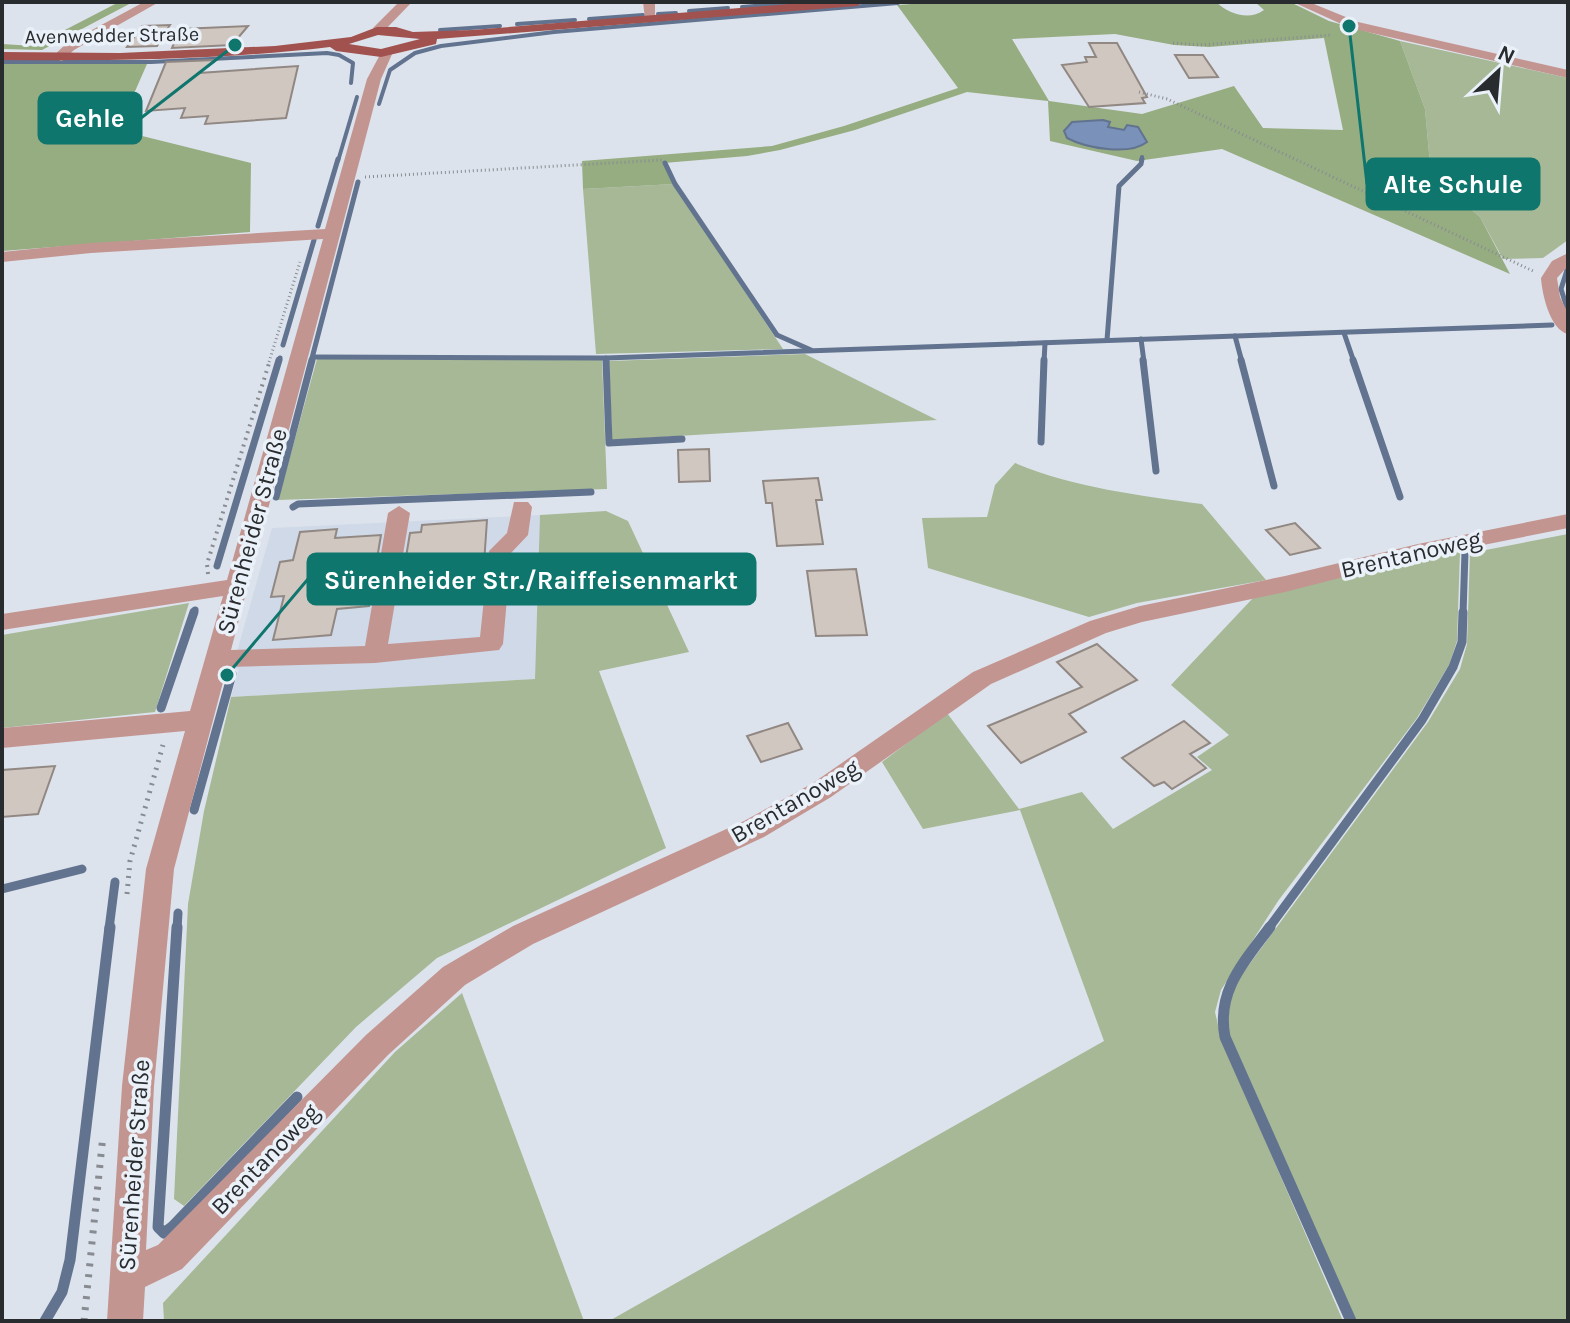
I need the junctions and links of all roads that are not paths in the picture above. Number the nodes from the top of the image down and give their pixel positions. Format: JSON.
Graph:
{"nodes":[{"id":1,"x":153,"y":2,"type":"edge"},
{"id":2,"x":649,"y":2,"type":"edge"},
{"id":3,"x":857,"y":2,"type":"edge"},
{"id":4,"x":1299,"y":2,"type":"edge"},
{"id":5,"x":405,"y":4,"type":"edge"},
{"id":6,"x":814,"y":4,"type":"edge"},
{"id":7,"x":651,"y":19,"type":"junction"},
{"id":8,"x":377,"y":31,"type":"junction"},
{"id":9,"x":396,"y":31,"type":"junction"},
{"id":10,"x":411,"y":40,"type":"junction"},
{"id":11,"x":352,"y":43,"type":"junction"},
{"id":12,"x":387,"y":52,"type":"junction"},
{"id":13,"x":371,"y":53,"type":"junction"},
{"id":14,"x":2,"y":56,"type":"edge"},
{"id":15,"x":57,"y":58,"type":"junction"},
{"id":16,"x":1568,"y":74,"type":"edge"},
{"id":17,"x":374,"y":79,"type":"junction"},
{"id":18,"x":334,"y":233,"type":"junction"},
{"id":19,"x":2,"y":257,"type":"edge"},
{"id":20,"x":1568,"y":258,"type":"edge"},
{"id":21,"x":1568,"y":329,"type":"edge"},
{"id":22,"x":521,"y":507,"type":"dead end"},
{"id":23,"x":399,"y":513,"type":"dead end"},
{"id":24,"x":1568,"y":521,"type":"edge"},
{"id":25,"x":236,"y":587,"type":"junction"},
{"id":26,"x":2,"y":622,"type":"edge"},
{"id":27,"x":375,"y":654,"type":"junction"},
{"id":28,"x":216,"y":659,"type":"junction"},
{"id":29,"x":200,"y":720,"type":"junction"},
{"id":30,"x":2,"y":738,"type":"edge"},
{"id":31,"x":126,"y":1277,"type":"junction"},
{"id":32,"x":125,"y":1321,"type":"edge"}],
"edges":[{"from":1,"to":15,"type":"street"},
{"from":2,"to":7,"type":"street"},
{"from":3,"to":6,"type":"main road"},
{"from":4,"to":16,"type":"street"},
{"from":5,"to":8,"type":"street"},
{"from":5,"to":9,"type":"street"},
{"from":6,"to":7,"type":"main road"},
{"from":7,"to":10,"type":"main road"},
{"from":8,"to":9,"type":"main road"},
{"from":8,"to":11,"type":"main road"},
{"from":9,"to":10,"type":"main road"},
{"from":10,"to":12,"type":"main road"},
{"from":11,"to":13,"type":"main road"},
{"from":11,"to":15,"type":"main road","name":"Avenwedder Straße"},
{"from":12,"to":13,"type":"main road"},
{"from":12,"to":17,"type":"street","name":"Sürenheider Straße"},
{"from":13,"to":17,"type":"street","name":"Sürenheider Straße"},
{"from":14,"to":15,"type":"main road","name":"Avenwedder Straße"},
{"from":17,"to":18,"type":"street","name":"Sürenheider Straße"},
{"from":18,"to":19,"type":"street"},
{"from":18,"to":25,"type":"street","name":"Sürenheider Straße"},
{"from":20,"to":21,"type":"street"},
{"from":22,"to":27,"type":"street"},
{"from":23,"to":27,"type":"street"},
{"from":24,"to":31,"type":"street","name":"Brentanoweg"},
{"from":25,"to":26,"type":"street"},
{"from":25,"to":28,"type":"street","name":"Sürenheider Straße"},
{"from":27,"to":28,"type":"street"},
{"from":28,"to":29,"type":"street","name":"Sürenheider Straße"},
{"from":29,"to":30,"type":"street"},
{"from":29,"to":31,"type":"street","name":"Sürenheider Straße"},
{"from":31,"to":32,"type":"street","name":"Sürenheider Straße"}]}
